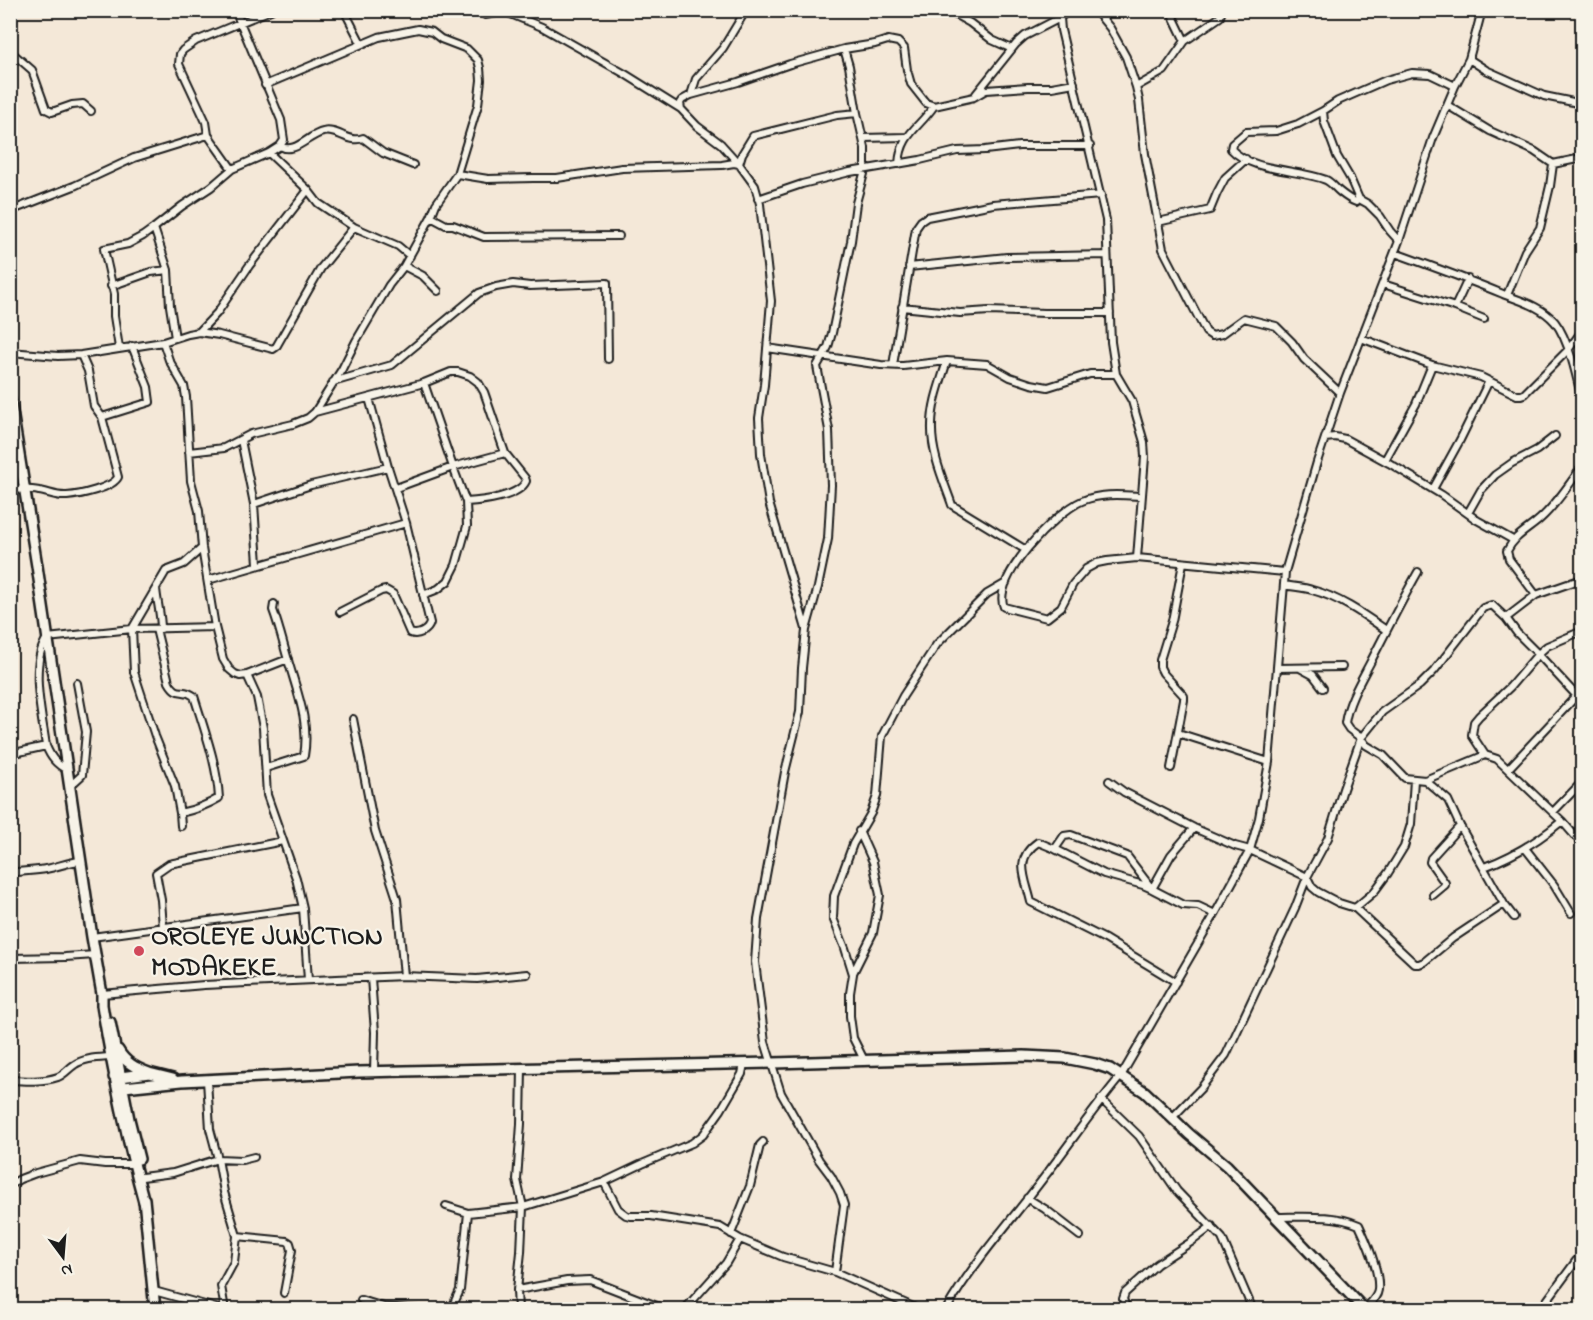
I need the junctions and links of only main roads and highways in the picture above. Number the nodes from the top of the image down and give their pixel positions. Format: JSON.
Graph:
{"nodes":[{"id":1,"x":10,"y":399,"type":"edge"},
{"id":2,"x":102,"y":994,"type":"junction"},
{"id":3,"x":116,"y":1045,"type":"junction"},
{"id":4,"x":149,"y":1073,"type":"junction"},
{"id":5,"x":182,"y":1081,"type":"junction"},
{"id":6,"x":119,"y":1082,"type":"junction"},
{"id":7,"x":140,"y":1086,"type":"junction"},
{"id":8,"x":129,"y":1119,"type":"junction"},
{"id":9,"x":144,"y":1202,"type":"junction"},
{"id":10,"x":1365,"y":1309,"type":"edge"},
{"id":11,"x":155,"y":1310,"type":"edge"}],
"edges":[{"from":1,"to":2,"type":"main road"},
{"from":2,"to":3,"type":"main road"},
{"from":2,"to":6,"type":"main road"},
{"from":3,"to":4,"type":"main road"},
{"from":3,"to":6,"type":"main road"},
{"from":4,"to":5,"type":"main road"},
{"from":4,"to":6,"type":"main road"},
{"from":5,"to":7,"type":"main road"},
{"from":5,"to":10,"type":"main road"},
{"from":6,"to":7,"type":"main road"},
{"from":6,"to":8,"type":"main road"},
{"from":6,"to":9,"type":"main road"},
{"from":7,"to":8,"type":"main road"},
{"from":8,"to":9,"type":"main road"},
{"from":9,"to":11,"type":"main road"}]}
